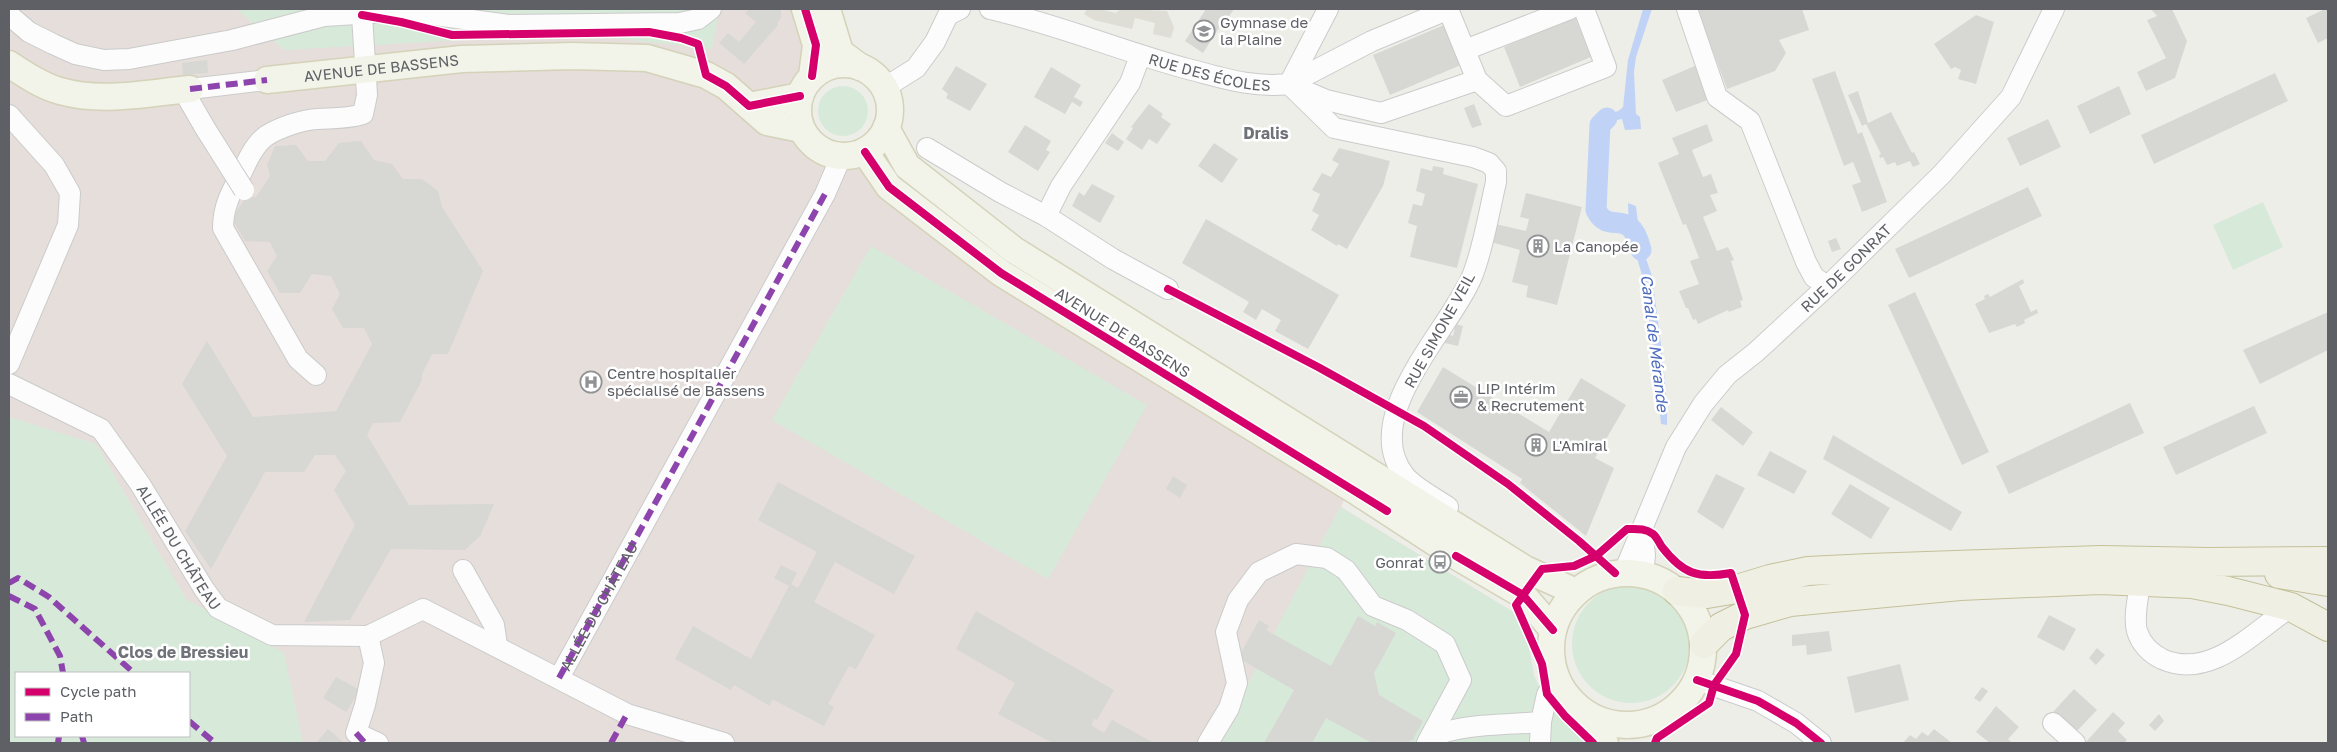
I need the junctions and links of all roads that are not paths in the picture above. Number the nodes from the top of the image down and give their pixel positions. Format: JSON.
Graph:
{"nodes":[{"id":1,"x":711,"y":9,"type":"edge"},
{"id":2,"x":805,"y":9,"type":"edge"},
{"id":3,"x":827,"y":9,"type":"edge"},
{"id":4,"x":1328,"y":9,"type":"edge"},
{"id":5,"x":1449,"y":9,"type":"edge"},
{"id":6,"x":1570,"y":9,"type":"edge"},
{"id":7,"x":1584,"y":9,"type":"edge"},
{"id":8,"x":1686,"y":9,"type":"edge"},
{"id":9,"x":2054,"y":9,"type":"edge"},
{"id":10,"x":999,"y":10,"type":"edge"},
{"id":11,"x":950,"y":11,"type":"edge"},
{"id":12,"x":9,"y":15,"type":"edge"},
{"id":13,"x":362,"y":15,"type":"junction"},
{"id":14,"x":1465,"y":50,"type":"junction"},
{"id":15,"x":1140,"y":56,"type":"junction"},
{"id":16,"x":9,"y":64,"type":"edge"},
{"id":17,"x":860,"y":67,"type":"junction"},
{"id":18,"x":364,"y":70,"type":"junction"},
{"id":19,"x":266,"y":80,"type":"joint"},
{"id":20,"x":1477,"y":80,"type":"junction"},
{"id":21,"x":1289,"y":84,"type":"junction"},
{"id":22,"x":806,"y":86,"type":"junction"},
{"id":23,"x":884,"y":88,"type":"junction"},
{"id":24,"x":187,"y":89,"type":"junction"},
{"id":25,"x":749,"y":106,"type":"junction"},
{"id":26,"x":9,"y":115,"type":"edge"},
{"id":27,"x":886,"y":128,"type":"junction"},
{"id":28,"x":801,"y":129,"type":"junction"},
{"id":29,"x":927,"y":148,"type":"dead end"},
{"id":30,"x":853,"y":154,"type":"junction"},
{"id":31,"x":244,"y":190,"type":"dead end"},
{"id":32,"x":1046,"y":216,"type":"junction"},
{"id":33,"x":1827,"y":286,"type":"junction"},
{"id":34,"x":1168,"y":289,"type":"dead end"},
{"id":35,"x":9,"y":364,"type":"edge"},
{"id":36,"x":316,"y":375,"type":"dead end"},
{"id":37,"x":9,"y":384,"type":"edge"},
{"id":38,"x":1500,"y":554,"type":"junction"},
{"id":39,"x":2328,"y":561,"type":"edge"},
{"id":40,"x":2208,"y":562,"type":"junction"},
{"id":41,"x":463,"y":570,"type":"dead end"},
{"id":42,"x":1633,"y":573,"type":"junction"},
{"id":43,"x":2140,"y":581,"type":"junction"},
{"id":44,"x":2328,"y":582,"type":"edge"},
{"id":45,"x":1678,"y":591,"type":"junction"},
{"id":46,"x":1576,"y":592,"type":"junction"},
{"id":47,"x":2291,"y":607,"type":"junction"},
{"id":48,"x":2328,"y":627,"type":"edge"},
{"id":49,"x":1553,"y":630,"type":"junction"},
{"id":50,"x":368,"y":636,"type":"junction"},
{"id":51,"x":1704,"y":644,"type":"junction"},
{"id":52,"x":497,"y":646,"type":"junction"},
{"id":53,"x":559,"y":678,"type":"junction"},
{"id":54,"x":1698,"y":680,"type":"junction"},
{"id":55,"x":1560,"y":685,"type":"junction"},
{"id":56,"x":1585,"y":713,"type":"junction"},
{"id":57,"x":1541,"y":722,"type":"junction"},
{"id":58,"x":2053,"y":723,"type":"dead end"},
{"id":59,"x":1639,"y":734,"type":"edge"},
{"id":60,"x":1428,"y":741,"type":"edge"},
{"id":61,"x":378,"y":743,"type":"edge"},
{"id":62,"x":724,"y":743,"type":"edge"},
{"id":63,"x":1208,"y":743,"type":"edge"},
{"id":64,"x":1540,"y":743,"type":"edge"},
{"id":65,"x":1605,"y":743,"type":"edge"},
{"id":66,"x":1821,"y":743,"type":"edge"},
{"id":67,"x":2075,"y":743,"type":"edge"}],
"edges":[{"from":1,"to":13,"type":"street"},
{"from":2,"to":22,"type":"main road"},
{"from":3,"to":17,"type":"main road"},
{"from":4,"to":21,"type":"street","name":"RUE DES ÉCOLES"},
{"from":5,"to":14,"type":"street"},
{"from":5,"to":21,"type":"street"},
{"from":6,"to":14,"type":"street"},
{"from":7,"to":20,"type":"street"},
{"from":8,"to":33,"type":"street"},
{"from":9,"to":33,"type":"street","name":"RUE DE GONRAT"},
{"from":10,"to":15,"type":"street"},
{"from":11,"to":23,"type":"street"},
{"from":12,"to":13,"type":"street"},
{"from":13,"to":18,"type":"street"},
{"from":14,"to":20,"type":"street"},
{"from":15,"to":21,"type":"street","name":"RUE DES ÉCOLES"},
{"from":15,"to":32,"type":"street","name":"RUE DES ÉCOLES"},
{"from":16,"to":24,"type":"main road","name":"AVENUE DE BASSENS"},
{"from":17,"to":22,"type":"main road"},
{"from":17,"to":23,"type":"main road"},
{"from":18,"to":19,"type":"main road","name":"AVENUE DE BASSENS"},
{"from":18,"to":25,"type":"main road","name":"AVENUE DE BASSENS"},
{"from":18,"to":36,"type":"street"},
{"from":19,"to":24,"type":"street","name":"AVENUE DE BASSENS"},
{"from":20,"to":21,"type":"street"},
{"from":21,"to":38,"type":"street","name":"RUE SIMONE VEIL"},
{"from":22,"to":25,"type":"main road"},
{"from":22,"to":28,"type":"main road"},
{"from":23,"to":27,"type":"main road"},
{"from":24,"to":31,"type":"street","bridge":true},
{"from":25,"to":28,"type":"main road","name":"AVENUE DE BASSENS"},
{"from":26,"to":35,"type":"street"},
{"from":27,"to":30,"type":"main road"},
{"from":27,"to":38,"type":"main road","name":"AVENUE DE BASSENS"},
{"from":28,"to":30,"type":"main road"},
{"from":29,"to":32,"type":"street"},
{"from":30,"to":49,"type":"main road","name":"AVENUE DE BASSENS"},
{"from":30,"to":53,"type":"street","name":"ALLÉE DU CHÂTEAU"},
{"from":32,"to":34,"type":"street"},
{"from":33,"to":42,"type":"street","name":"RUE DE GONRAT"},
{"from":37,"to":50,"type":"street","name":"ALLÉE DU CHÂTEAU"},
{"from":38,"to":46,"type":"main road","name":"AVENUE DE BASSENS"},
{"from":39,"to":40,"type":"highway"},
{"from":40,"to":44,"type":"highway"},
{"from":40,"to":45,"type":"highway"},
{"from":41,"to":52,"type":"street"},
{"from":42,"to":45,"type":"main road"},
{"from":42,"to":46,"type":"main road"},
{"from":43,"to":47,"type":"highway"},
{"from":43,"to":47,"type":"street"},
{"from":43,"to":51,"type":"highway"},
{"from":45,"to":51,"type":"main road"},
{"from":46,"to":49,"type":"main road"},
{"from":47,"to":48,"type":"highway"},
{"from":49,"to":55,"type":"main road"},
{"from":50,"to":52,"type":"street","name":"ALLÉE DU CHÂTEAU"},
{"from":50,"to":61,"type":"street"},
{"from":51,"to":54,"type":"main road"},
{"from":52,"to":53,"type":"street","name":"ALLÉE DU CHÂTEAU"},
{"from":53,"to":62,"type":"street"},
{"from":54,"to":59,"type":"main road"},
{"from":54,"to":66,"type":"street"},
{"from":55,"to":56,"type":"main road"},
{"from":55,"to":57,"type":"street"},
{"from":56,"to":59,"type":"main road"},
{"from":56,"to":65,"type":"main road"},
{"from":57,"to":60,"type":"street"},
{"from":57,"to":64,"type":"street"},
{"from":58,"to":67,"type":"street"},
{"from":60,"to":63,"type":"street"}]}
